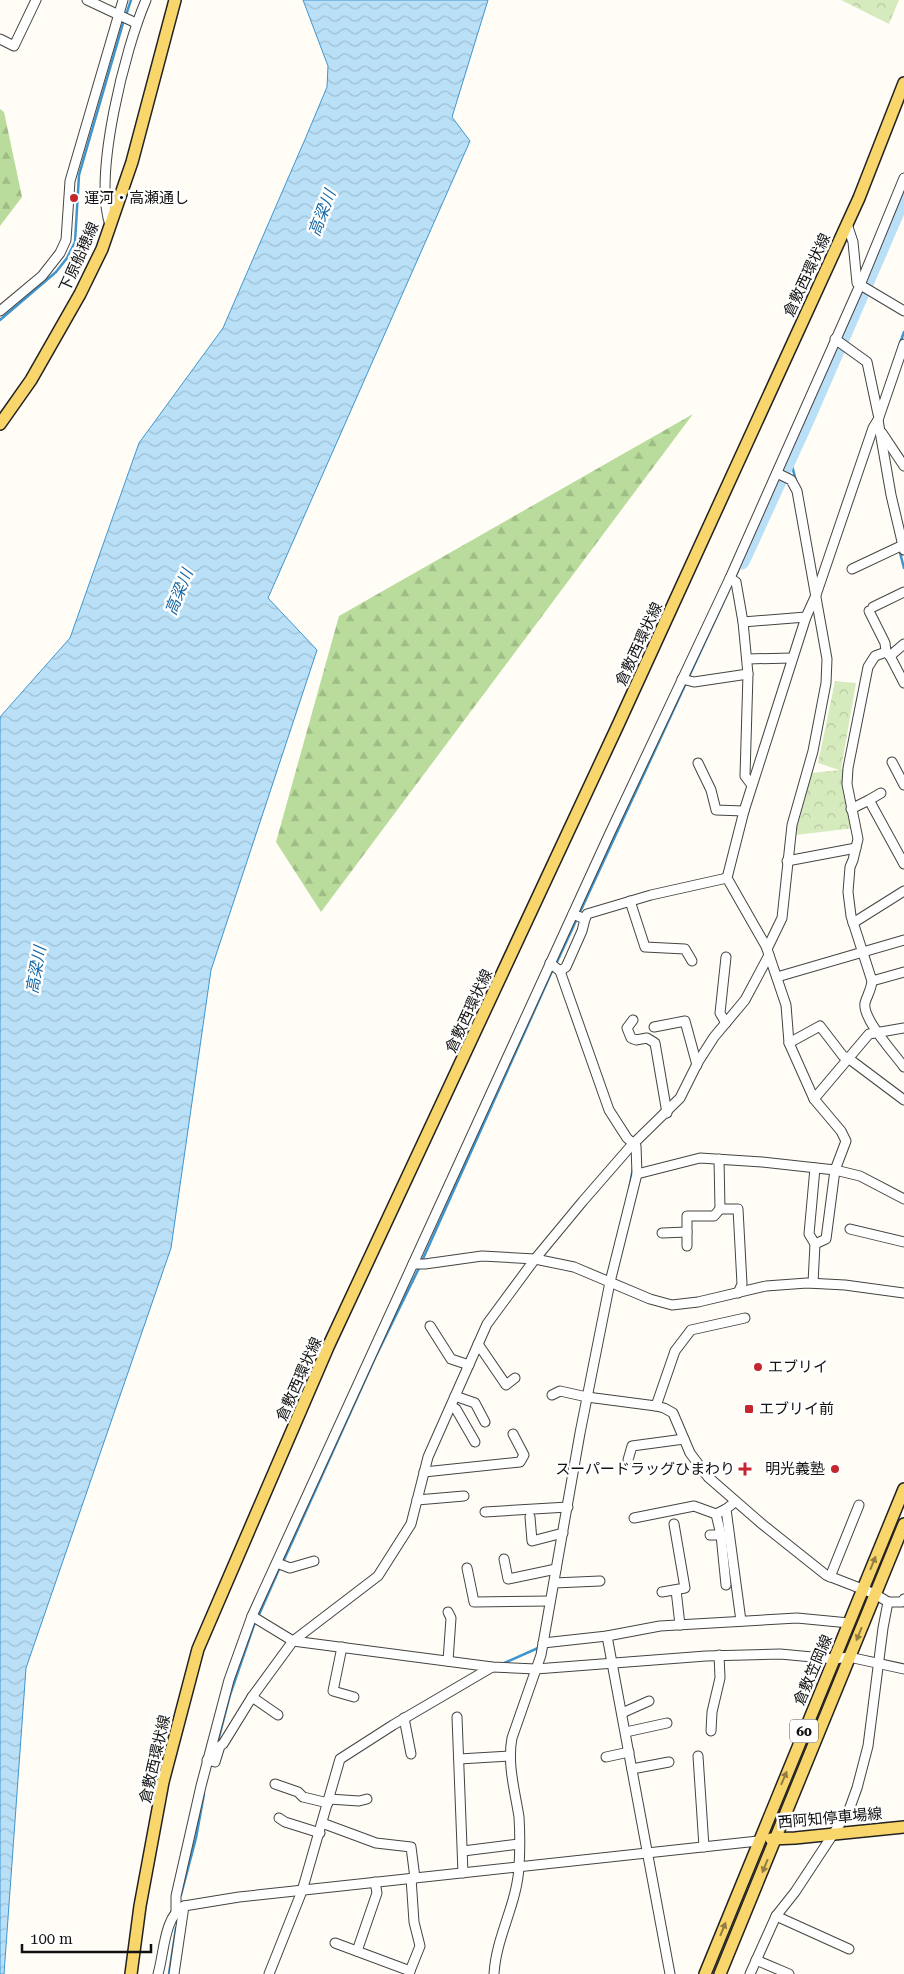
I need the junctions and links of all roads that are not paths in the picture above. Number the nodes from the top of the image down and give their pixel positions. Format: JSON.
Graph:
{"nodes":[{"id":1,"x":36,"y":0,"type":"edge"},
{"id":2,"x":87,"y":0,"type":"edge"},
{"id":3,"x":123,"y":0,"type":"edge"},
{"id":4,"x":146,"y":0,"type":"edge"},
{"id":5,"x":175,"y":0,"type":"edge"},
{"id":6,"x":126,"y":19,"type":"junction"},
{"id":7,"x":0,"y":39,"type":"edge"},
{"id":8,"x":904,"y":83,"type":"edge"},
{"id":9,"x":901,"y":96,"type":"edge"},
{"id":10,"x":904,"y":178,"type":"edge"},
{"id":11,"x":110,"y":224,"type":"junction"},
{"id":12,"x":847,"y":224,"type":"junction"},
{"id":13,"x":863,"y":287,"type":"junction"},
{"id":14,"x":0,"y":311,"type":"edge"},
{"id":15,"x":904,"y":311,"type":"edge"},
{"id":16,"x":839,"y":342,"type":"junction"},
{"id":17,"x":904,"y":344,"type":"edge"},
{"id":18,"x":878,"y":420,"type":"junction"},
{"id":19,"x":0,"y":424,"type":"edge"},
{"id":20,"x":904,"y":466,"type":"edge"},
{"id":21,"x":780,"y":475,"type":"junction"},
{"id":22,"x":901,"y":547,"type":"edge"},
{"id":23,"x":852,"y":569,"type":"dead end"},
{"id":24,"x":732,"y":580,"type":"junction"},
{"id":25,"x":904,"y":592,"type":"edge"},
{"id":26,"x":816,"y":595,"type":"junction"},
{"id":27,"x":806,"y":617,"type":"junction"},
{"id":28,"x":743,"y":622,"type":"junction"},
{"id":29,"x":904,"y":644,"type":"edge"},
{"id":30,"x":888,"y":654,"type":"junction"},
{"id":31,"x":792,"y":658,"type":"junction"},
{"id":32,"x":747,"y":659,"type":"junction"},
{"id":33,"x":748,"y":674,"type":"junction"},
{"id":34,"x":685,"y":680,"type":"junction"},
{"id":35,"x":904,"y":683,"type":"edge"},
{"id":36,"x":892,"y":762,"type":"dead end"},
{"id":37,"x":698,"y":763,"type":"dead end"},
{"id":38,"x":751,"y":784,"type":"junction"},
{"id":39,"x":904,"y":785,"type":"edge"},
{"id":40,"x":881,"y":793,"type":"dead end"},
{"id":41,"x":869,"y":800,"type":"junction"},
{"id":42,"x":851,"y":809,"type":"junction"},
{"id":43,"x":744,"y":811,"type":"junction"},
{"id":44,"x":856,"y":848,"type":"junction"},
{"id":45,"x":790,"y":861,"type":"junction"},
{"id":46,"x":904,"y":864,"type":"edge"},
{"id":47,"x":727,"y":878,"type":"junction"},
{"id":48,"x":904,"y":891,"type":"edge"},
{"id":49,"x":630,"y":900,"type":"junction"},
{"id":50,"x":578,"y":916,"type":"junction"},
{"id":51,"x":853,"y":923,"type":"junction"},
{"id":52,"x":904,"y":940,"type":"edge"},
{"id":53,"x":768,"y":951,"type":"junction"},
{"id":54,"x":862,"y":952,"type":"junction"},
{"id":55,"x":726,"y":957,"type":"dead end"},
{"id":56,"x":692,"y":961,"type":"dead end"},
{"id":57,"x":555,"y":966,"type":"junction"},
{"id":58,"x":904,"y":972,"type":"edge"},
{"id":59,"x":777,"y":977,"type":"junction"},
{"id":60,"x":872,"y":981,"type":"junction"},
{"id":61,"x":633,"y":1020,"type":"dead end"},
{"id":62,"x":724,"y":1021,"type":"junction"},
{"id":63,"x":654,"y":1027,"type":"dead end"},
{"id":64,"x":904,"y":1028,"type":"edge"},
{"id":65,"x":878,"y":1032,"type":"junction"},
{"id":66,"x":788,"y":1043,"type":"junction"},
{"id":67,"x":900,"y":1054,"type":"edge"},
{"id":68,"x":848,"y":1058,"type":"junction"},
{"id":69,"x":696,"y":1061,"type":"junction"},
{"id":70,"x":904,"y":1066,"type":"edge"},
{"id":71,"x":814,"y":1099,"type":"junction"},
{"id":72,"x":904,"y":1100,"type":"edge"},
{"id":73,"x":666,"y":1110,"type":"junction"},
{"id":74,"x":634,"y":1144,"type":"junction"},
{"id":75,"x":719,"y":1159,"type":"junction"},
{"id":76,"x":815,"y":1168,"type":"junction"},
{"id":77,"x":835,"y":1170,"type":"junction"},
{"id":78,"x":637,"y":1174,"type":"junction"},
{"id":79,"x":904,"y":1199,"type":"edge"},
{"id":80,"x":720,"y":1209,"type":"junction"},
{"id":81,"x":850,"y":1229,"type":"dead end"},
{"id":82,"x":687,"y":1232,"type":"junction"},
{"id":83,"x":662,"y":1233,"type":"dead end"},
{"id":84,"x":904,"y":1242,"type":"edge"},
{"id":85,"x":815,"y":1244,"type":"junction"},
{"id":86,"x":688,"y":1246,"type":"dead end"},
{"id":87,"x":535,"y":1259,"type":"junction"},
{"id":88,"x":418,"y":1264,"type":"junction"},
{"id":89,"x":609,"y":1281,"type":"junction"},
{"id":90,"x":813,"y":1283,"type":"junction"},
{"id":91,"x":738,"y":1293,"type":"junction"},
{"id":92,"x":904,"y":1293,"type":"edge"},
{"id":93,"x":745,"y":1318,"type":"dead end"},
{"id":94,"x":430,"y":1326,"type":"dead end"},
{"id":95,"x":478,"y":1344,"type":"junction"},
{"id":96,"x":469,"y":1365,"type":"junction"},
{"id":97,"x":515,"y":1378,"type":"dead end"},
{"id":98,"x":552,"y":1395,"type":"dead end"},
{"id":99,"x":456,"y":1396,"type":"junction"},
{"id":100,"x":585,"y":1397,"type":"junction"},
{"id":101,"x":452,"y":1406,"type":"junction"},
{"id":102,"x":656,"y":1406,"type":"junction"},
{"id":103,"x":485,"y":1422,"type":"dead end"},
{"id":104,"x":513,"y":1434,"type":"dead end"},
{"id":105,"x":684,"y":1439,"type":"junction"},
{"id":106,"x":475,"y":1442,"type":"dead end"},
{"id":107,"x":628,"y":1460,"type":"dead end"},
{"id":108,"x":424,"y":1472,"type":"junction"},
{"id":109,"x":904,"y":1489,"type":"edge"},
{"id":110,"x":464,"y":1496,"type":"dead end"},
{"id":111,"x":417,"y":1500,"type":"junction"},
{"id":112,"x":735,"y":1502,"type":"junction"},
{"id":113,"x":859,"y":1504,"type":"dead end"},
{"id":114,"x":566,"y":1507,"type":"junction"},
{"id":115,"x":726,"y":1509,"type":"junction"},
{"id":116,"x":484,"y":1512,"type":"dead end"},
{"id":117,"x":716,"y":1514,"type":"junction"},
{"id":118,"x":530,"y":1517,"type":"dead end"},
{"id":119,"x":634,"y":1518,"type":"dead end"},
{"id":120,"x":674,"y":1524,"type":"dead end"},
{"id":121,"x":904,"y":1524,"type":"edge"},
{"id":122,"x":563,"y":1533,"type":"junction"},
{"id":123,"x":710,"y":1535,"type":"dead end"},
{"id":124,"x":721,"y":1535,"type":"junction"},
{"id":125,"x":504,"y":1559,"type":"dead end"},
{"id":126,"x":314,"y":1561,"type":"dead end"},
{"id":127,"x":280,"y":1564,"type":"junction"},
{"id":128,"x":467,"y":1568,"type":"dead end"},
{"id":129,"x":556,"y":1569,"type":"junction"},
{"id":130,"x":830,"y":1577,"type":"junction"},
{"id":131,"x":600,"y":1581,"type":"dead end"},
{"id":132,"x":554,"y":1584,"type":"junction"},
{"id":133,"x":726,"y":1585,"type":"dead end"},
{"id":134,"x":676,"y":1590,"type":"junction"},
{"id":135,"x":862,"y":1590,"type":"junction"},
{"id":136,"x":662,"y":1592,"type":"dead end"},
{"id":137,"x":875,"y":1594,"type":"junction"},
{"id":138,"x":904,"y":1598,"type":"edge"},
{"id":139,"x":549,"y":1601,"type":"junction"},
{"id":140,"x":888,"y":1602,"type":"junction"},
{"id":141,"x":448,"y":1612,"type":"dead end"},
{"id":142,"x":255,"y":1618,"type":"junction"},
{"id":143,"x":742,"y":1621,"type":"junction"},
{"id":144,"x":849,"y":1623,"type":"junction"},
{"id":145,"x":680,"y":1625,"type":"junction"},
{"id":146,"x":607,"y":1636,"type":"junction"},
{"id":147,"x":293,"y":1641,"type":"junction"},
{"id":148,"x":543,"y":1643,"type":"junction"},
{"id":149,"x":342,"y":1647,"type":"junction"},
{"id":150,"x":719,"y":1655,"type":"junction"},
{"id":151,"x":849,"y":1657,"type":"junction"},
{"id":152,"x":834,"y":1659,"type":"junction"},
{"id":153,"x":448,"y":1661,"type":"junction"},
{"id":154,"x":878,"y":1662,"type":"junction"},
{"id":155,"x":613,"y":1663,"type":"junction"},
{"id":156,"x":492,"y":1667,"type":"junction"},
{"id":157,"x":536,"y":1669,"type":"junction"},
{"id":158,"x":904,"y":1669,"type":"edge"},
{"id":159,"x":252,"y":1697,"type":"junction"},
{"id":160,"x":354,"y":1697,"type":"dead end"},
{"id":161,"x":649,"y":1701,"type":"dead end"},
{"id":162,"x":622,"y":1713,"type":"junction"},
{"id":163,"x":278,"y":1715,"type":"dead end"},
{"id":164,"x":457,"y":1717,"type":"dead end"},
{"id":165,"x":404,"y":1718,"type":"junction"},
{"id":166,"x":667,"y":1723,"type":"dead end"},
{"id":167,"x":711,"y":1731,"type":"dead end"},
{"id":168,"x":626,"y":1732,"type":"junction"},
{"id":169,"x":629,"y":1752,"type":"junction"},
{"id":170,"x":411,"y":1754,"type":"dead end"},
{"id":171,"x":510,"y":1756,"type":"junction"},
{"id":172,"x":698,"y":1756,"type":"dead end"},
{"id":173,"x":606,"y":1757,"type":"dead end"},
{"id":174,"x":459,"y":1759,"type":"junction"},
{"id":175,"x":210,"y":1761,"type":"junction"},
{"id":176,"x":669,"y":1762,"type":"dead end"},
{"id":177,"x":632,"y":1769,"type":"junction"},
{"id":178,"x":275,"y":1784,"type":"dead end"},
{"id":179,"x":367,"y":1799,"type":"dead end"},
{"id":180,"x":328,"y":1801,"type":"junction"},
{"id":181,"x":278,"y":1818,"type":"dead end"},
{"id":182,"x":322,"y":1823,"type":"junction"},
{"id":183,"x":904,"y":1827,"type":"edge"},
{"id":184,"x":320,"y":1833,"type":"junction"},
{"id":185,"x":834,"y":1833,"type":"junction"},
{"id":186,"x":776,"y":1838,"type":"junction"},
{"id":187,"x":758,"y":1841,"type":"junction"},
{"id":188,"x":519,"y":1844,"type":"junction"},
{"id":189,"x":704,"y":1847,"type":"junction"},
{"id":190,"x":463,"y":1851,"type":"junction"},
{"id":191,"x":647,"y":1853,"type":"junction"},
{"id":192,"x":519,"y":1867,"type":"junction"},
{"id":193,"x":463,"y":1873,"type":"junction"},
{"id":194,"x":413,"y":1878,"type":"junction"},
{"id":195,"x":375,"y":1882,"type":"junction"},
{"id":196,"x":302,"y":1891,"type":"junction"},
{"id":197,"x":180,"y":1908,"type":"junction"},
{"id":198,"x":776,"y":1916,"type":"junction"},
{"id":199,"x":335,"y":1943,"type":"dead end"},
{"id":200,"x":849,"y":1949,"type":"dead end"},
{"id":201,"x":357,"y":1951,"type":"junction"},
{"id":202,"x":756,"y":1960,"type":"junction"},
{"id":203,"x":410,"y":1972,"type":"edge"},
{"id":204,"x":131,"y":1974,"type":"edge"},
{"id":205,"x":158,"y":1974,"type":"edge"},
{"id":206,"x":174,"y":1974,"type":"edge"},
{"id":207,"x":269,"y":1974,"type":"edge"},
{"id":208,"x":494,"y":1974,"type":"edge"},
{"id":209,"x":670,"y":1974,"type":"edge"},
{"id":210,"x":705,"y":1974,"type":"edge"},
{"id":211,"x":720,"y":1974,"type":"edge"},
{"id":212,"x":750,"y":1974,"type":"edge"},
{"id":213,"x":789,"y":1974,"type":"edge"}],
"edges":[{"from":1,"to":7,"type":"street"},
{"from":2,"to":6,"type":"street"},
{"from":3,"to":6,"type":"street"},
{"from":4,"to":6,"type":"street"},
{"from":5,"to":11,"type":"main road","name":"下原船穂線"},
{"from":6,"to":11,"type":"street"},
{"from":6,"to":14,"type":"street"},
{"from":8,"to":9,"type":"main road","name":"倉敷西環状線"},
{"from":9,"to":12,"type":"main road","name":"倉敷西環状線"},
{"from":10,"to":13,"type":"street"},
{"from":11,"to":19,"type":"main road","name":"下原船穂線"},
{"from":12,"to":13,"type":"street"},
{"from":12,"to":204,"type":"main road","name":"倉敷西環状線"},
{"from":13,"to":15,"type":"street"},
{"from":13,"to":16,"type":"street"},
{"from":16,"to":18,"type":"street"},
{"from":16,"to":21,"type":"street"},
{"from":17,"to":18,"type":"street"},
{"from":18,"to":20,"type":"street"},
{"from":18,"to":22,"type":"street"},
{"from":18,"to":26,"type":"street"},
{"from":21,"to":24,"type":"street"},
{"from":21,"to":26,"type":"street"},
{"from":22,"to":23,"type":"street"},
{"from":24,"to":28,"type":"street"},
{"from":24,"to":34,"type":"street"},
{"from":25,"to":30,"type":"street"},
{"from":26,"to":27,"type":"street"},
{"from":26,"to":45,"type":"street"},
{"from":27,"to":28,"type":"street"},
{"from":27,"to":31,"type":"street"},
{"from":28,"to":32,"type":"street"},
{"from":29,"to":30,"type":"street"},
{"from":30,"to":35,"type":"street"},
{"from":30,"to":42,"type":"street"},
{"from":31,"to":32,"type":"street"},
{"from":31,"to":38,"type":"street"},
{"from":32,"to":33,"type":"street"},
{"from":33,"to":34,"type":"street"},
{"from":33,"to":38,"type":"street"},
{"from":34,"to":50,"type":"street"},
{"from":36,"to":39,"type":"street"},
{"from":37,"to":43,"type":"street"},
{"from":38,"to":43,"type":"street"},
{"from":40,"to":41,"type":"street"},
{"from":41,"to":42,"type":"street"},
{"from":41,"to":46,"type":"street"},
{"from":42,"to":44,"type":"street"},
{"from":43,"to":47,"type":"street"},
{"from":44,"to":45,"type":"street"},
{"from":44,"to":51,"type":"street"},
{"from":45,"to":53,"type":"street"},
{"from":47,"to":49,"type":"street"},
{"from":47,"to":53,"type":"street"},
{"from":48,"to":51,"type":"street"},
{"from":49,"to":50,"type":"street"},
{"from":49,"to":56,"type":"street"},
{"from":50,"to":57,"type":"street"},
{"from":50,"to":57,"type":"street"},
{"from":51,"to":54,"type":"street"},
{"from":52,"to":54,"type":"street"},
{"from":53,"to":59,"type":"street"},
{"from":53,"to":62,"type":"street"},
{"from":54,"to":59,"type":"street"},
{"from":54,"to":60,"type":"street"},
{"from":55,"to":62,"type":"street"},
{"from":57,"to":74,"type":"street"},
{"from":57,"to":88,"type":"street"},
{"from":58,"to":60,"type":"street"},
{"from":59,"to":66,"type":"street"},
{"from":60,"to":65,"type":"street"},
{"from":61,"to":73,"type":"street"},
{"from":62,"to":69,"type":"street"},
{"from":63,"to":69,"type":"street"},
{"from":64,"to":65,"type":"street"},
{"from":65,"to":67,"type":"street"},
{"from":65,"to":68,"type":"street"},
{"from":66,"to":68,"type":"street"},
{"from":66,"to":71,"type":"street"},
{"from":67,"to":70,"type":"street"},
{"from":68,"to":71,"type":"street"},
{"from":68,"to":72,"type":"street"},
{"from":69,"to":73,"type":"street"},
{"from":71,"to":77,"type":"street"},
{"from":73,"to":74,"type":"street"},
{"from":74,"to":78,"type":"street"},
{"from":74,"to":87,"type":"street"},
{"from":75,"to":76,"type":"street"},
{"from":75,"to":78,"type":"street"},
{"from":75,"to":80,"type":"street"},
{"from":76,"to":77,"type":"street"},
{"from":76,"to":85,"type":"street"},
{"from":77,"to":79,"type":"street"},
{"from":77,"to":85,"type":"street"},
{"from":78,"to":89,"type":"street"},
{"from":80,"to":82,"type":"street"},
{"from":80,"to":91,"type":"street"},
{"from":81,"to":84,"type":"street"},
{"from":82,"to":83,"type":"street"},
{"from":82,"to":86,"type":"street"},
{"from":85,"to":90,"type":"street"},
{"from":87,"to":88,"type":"street"},
{"from":87,"to":89,"type":"street"},
{"from":87,"to":95,"type":"street"},
{"from":88,"to":127,"type":"street"},
{"from":89,"to":91,"type":"street"},
{"from":89,"to":100,"type":"street"},
{"from":90,"to":91,"type":"street"},
{"from":90,"to":92,"type":"street"},
{"from":93,"to":102,"type":"street"},
{"from":94,"to":96,"type":"street"},
{"from":95,"to":96,"type":"street"},
{"from":95,"to":97,"type":"street"},
{"from":96,"to":99,"type":"street"},
{"from":98,"to":100,"type":"street"},
{"from":99,"to":101,"type":"street"},
{"from":99,"to":103,"type":"street"},
{"from":100,"to":102,"type":"street"},
{"from":100,"to":114,"type":"street"},
{"from":101,"to":106,"type":"street"},
{"from":101,"to":108,"type":"street"},
{"from":102,"to":105,"type":"street"},
{"from":104,"to":108,"type":"street"},
{"from":105,"to":107,"type":"street"},
{"from":105,"to":112,"type":"street"},
{"from":108,"to":111,"type":"street"},
{"from":135,"to":109,"type":"main road","name":"倉敷笠岡線","number":"60","one_way":true},
{"from":110,"to":111,"type":"street"},
{"from":111,"to":147,"type":"street"},
{"from":112,"to":115,"type":"street"},
{"from":112,"to":130,"type":"street"},
{"from":113,"to":130,"type":"street"},
{"from":114,"to":116,"type":"street"},
{"from":114,"to":122,"type":"street"},
{"from":115,"to":117,"type":"street"},
{"from":115,"to":143,"type":"street"},
{"from":117,"to":119,"type":"street"},
{"from":117,"to":124,"type":"street"},
{"from":118,"to":122,"type":"street"},
{"from":120,"to":134,"type":"street"},
{"from":121,"to":137,"type":"main road","name":"倉敷笠岡線","number":"60"},
{"from":122,"to":129,"type":"street"},
{"from":123,"to":124,"type":"street"},
{"from":124,"to":133,"type":"street"},
{"from":125,"to":129,"type":"street"},
{"from":126,"to":127,"type":"street"},
{"from":127,"to":142,"type":"street"},
{"from":128,"to":139,"type":"street"},
{"from":129,"to":132,"type":"street"},
{"from":130,"to":135,"type":"street"},
{"from":131,"to":132,"type":"street"},
{"from":132,"to":139,"type":"street"},
{"from":134,"to":136,"type":"street"},
{"from":134,"to":145,"type":"street"},
{"from":135,"to":137,"type":"street"},
{"from":135,"to":144,"type":"main road","name":"倉敷笠岡線","number":"60"},
{"from":137,"to":140,"type":"street"},
{"from":137,"to":151,"type":"main road","name":"倉敷笠岡線","number":"60","one_way":true},
{"from":138,"to":140,"type":"street"},
{"from":139,"to":148,"type":"street"},
{"from":140,"to":154,"type":"street"},
{"from":141,"to":153,"type":"street"},
{"from":142,"to":147,"type":"street"},
{"from":142,"to":175,"type":"street"},
{"from":143,"to":144,"type":"street"},
{"from":143,"to":145,"type":"street"},
{"from":144,"to":152,"type":"main road","name":"倉敷笠岡線","number":"60"},
{"from":145,"to":146,"type":"street"},
{"from":146,"to":148,"type":"street"},
{"from":146,"to":155,"type":"street"},
{"from":147,"to":149,"type":"street"},
{"from":147,"to":159,"type":"street"},
{"from":148,"to":157,"type":"street"},
{"from":149,"to":153,"type":"street"},
{"from":149,"to":160,"type":"street"},
{"from":150,"to":152,"type":"street"},
{"from":150,"to":155,"type":"street"},
{"from":150,"to":167,"type":"street"},
{"from":151,"to":152,"type":"street"},
{"from":151,"to":154,"type":"street"},
{"from":151,"to":186,"type":"main road","name":"倉敷笠岡線","number":"60"},
{"from":187,"to":152,"type":"main road","name":"倉敷笠岡線","number":"60","one_way":true},
{"from":153,"to":156,"type":"street"},
{"from":154,"to":158,"type":"street"},
{"from":154,"to":185,"type":"street"},
{"from":155,"to":157,"type":"street"},
{"from":155,"to":162,"type":"street"},
{"from":156,"to":157,"type":"street"},
{"from":156,"to":165,"type":"street"},
{"from":157,"to":171,"type":"street"},
{"from":159,"to":163,"type":"street"},
{"from":159,"to":175,"type":"street"},
{"from":161,"to":162,"type":"street"},
{"from":162,"to":168,"type":"street"},
{"from":164,"to":174,"type":"street"},
{"from":165,"to":170,"type":"street"},
{"from":165,"to":180,"type":"street"},
{"from":166,"to":168,"type":"street"},
{"from":168,"to":169,"type":"street"},
{"from":169,"to":173,"type":"street"},
{"from":169,"to":177,"type":"street"},
{"from":171,"to":174,"type":"street"},
{"from":171,"to":188,"type":"street"},
{"from":172,"to":189,"type":"street"},
{"from":174,"to":190,"type":"street"},
{"from":175,"to":197,"type":"street"},
{"from":176,"to":177,"type":"street"},
{"from":177,"to":191,"type":"street"},
{"from":178,"to":180,"type":"street"},
{"from":179,"to":180,"type":"street"},
{"from":180,"to":182,"type":"street"},
{"from":181,"to":184,"type":"street"},
{"from":182,"to":184,"type":"street"},
{"from":182,"to":194,"type":"street"},
{"from":183,"to":185,"type":"main road","name":"西阿知停車場線"},
{"from":184,"to":196,"type":"street"},
{"from":185,"to":186,"type":"main road","name":"西阿知停車場線"},
{"from":185,"to":198,"type":"street"},
{"from":186,"to":187,"type":"main road","name":"西阿知停車場線"},
{"from":186,"to":211,"type":"main road","name":"倉敷笠岡線","number":"60","one_way":true},
{"from":187,"to":189,"type":"street"},
{"from":210,"to":187,"type":"main road","name":"倉敷笠岡線","number":"60","one_way":true},
{"from":188,"to":190,"type":"street"},
{"from":188,"to":192,"type":"street"},
{"from":189,"to":191,"type":"street"},
{"from":190,"to":193,"type":"street"},
{"from":191,"to":192,"type":"street"},
{"from":191,"to":209,"type":"street"},
{"from":192,"to":193,"type":"street"},
{"from":192,"to":208,"type":"street"},
{"from":193,"to":194,"type":"street"},
{"from":194,"to":195,"type":"street"},
{"from":194,"to":203,"type":"street"},
{"from":195,"to":196,"type":"street"},
{"from":195,"to":201,"type":"street"},
{"from":196,"to":197,"type":"street"},
{"from":196,"to":207,"type":"street"},
{"from":197,"to":205,"type":"street"},
{"from":197,"to":206,"type":"street"},
{"from":198,"to":200,"type":"street"},
{"from":198,"to":202,"type":"street"},
{"from":199,"to":201,"type":"street"},
{"from":201,"to":203,"type":"street"},
{"from":202,"to":212,"type":"street"},
{"from":202,"to":213,"type":"street"}]}
